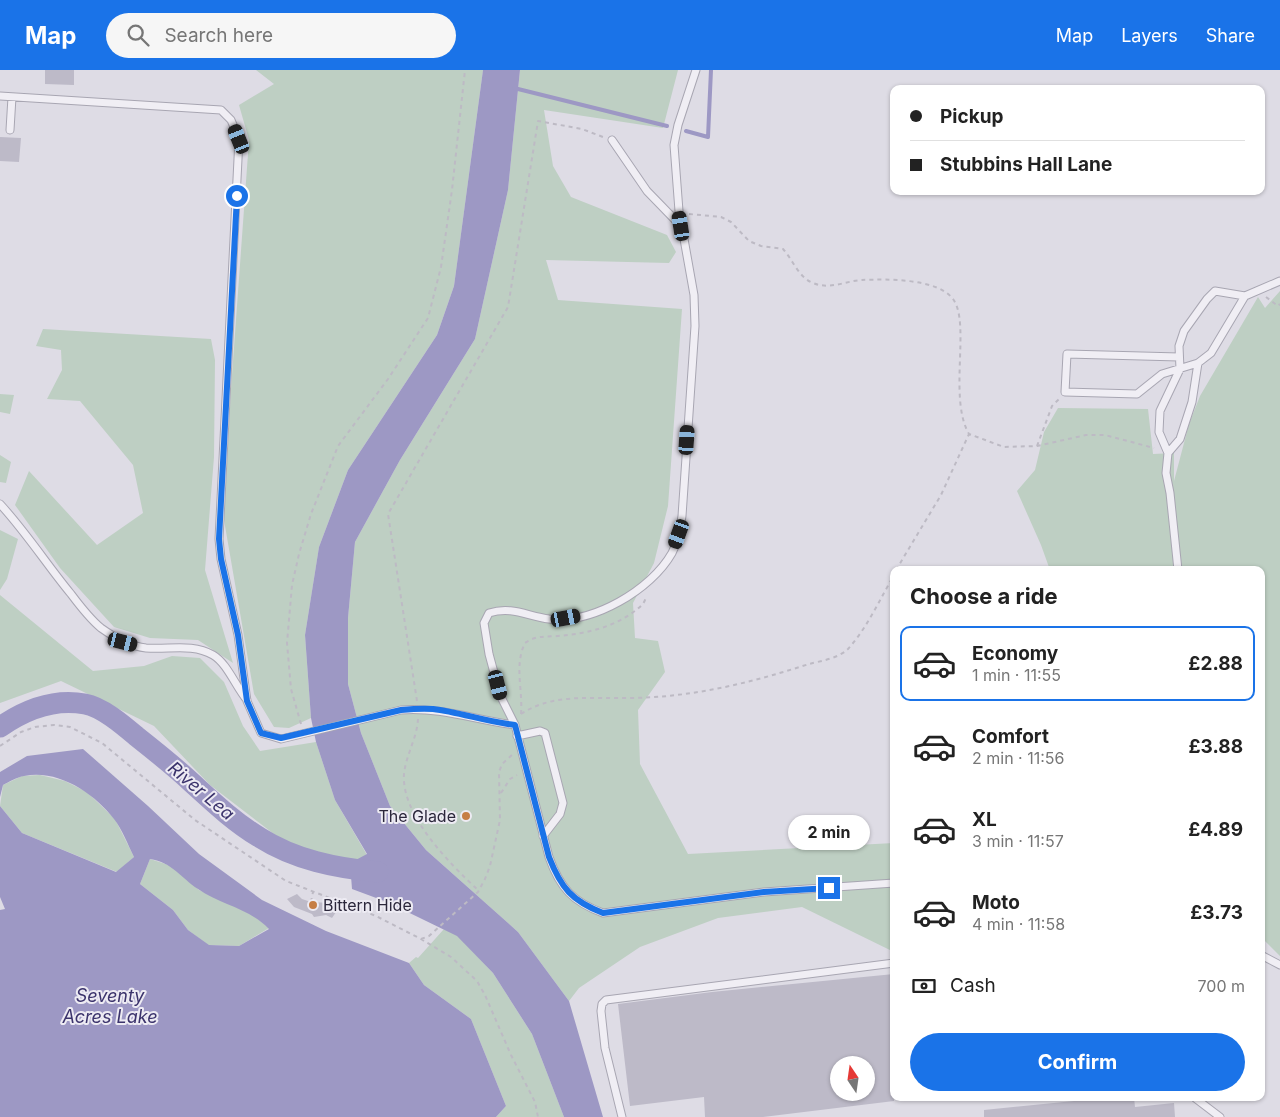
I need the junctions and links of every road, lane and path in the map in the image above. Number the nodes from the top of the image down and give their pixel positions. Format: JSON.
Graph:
{"nodes":[{"id":1,"x":465,"y":70,"type":"edge"},
{"id":2,"x":696,"y":70,"type":"edge"},
{"id":3,"x":0,"y":96,"type":"edge"},
{"id":4,"x":12,"y":97,"type":"junction"},
{"id":5,"x":10,"y":130,"type":"dead end"},
{"id":6,"x":612,"y":140,"type":"joint"},
{"id":7,"x":679,"y":211,"type":"junction"},
{"id":8,"x":681,"y":226,"type":"junction"},
{"id":9,"x":1280,"y":281,"type":"edge"},
{"id":10,"x":1259,"y":291,"type":"junction"},
{"id":11,"x":1245,"y":296,"type":"junction"},
{"id":12,"x":1279,"y":306,"type":"edge"},
{"id":13,"x":1179,"y":357,"type":"junction"},
{"id":14,"x":1198,"y":364,"type":"junction"},
{"id":15,"x":1180,"y":369,"type":"junction"},
{"id":16,"x":1065,"y":392,"type":"junction"},
{"id":17,"x":969,"y":434,"type":"junction"},
{"id":18,"x":1036,"y":446,"type":"junction"},
{"id":19,"x":1168,"y":453,"type":"junction"},
{"id":20,"x":0,"y":504,"type":"edge"},
{"id":21,"x":898,"y":566,"type":"edge"},
{"id":22,"x":1178,"y":566,"type":"edge"},
{"id":23,"x":648,"y":580,"type":"junction"},
{"id":24,"x":890,"y":582,"type":"edge"},
{"id":25,"x":247,"y":701,"type":"junction"},
{"id":26,"x":418,"y":709,"type":"junction"},
{"id":27,"x":515,"y":725,"type":"junction"},
{"id":28,"x":302,"y":734,"type":"junction"},
{"id":29,"x":517,"y":736,"type":"junction"},
{"id":30,"x":0,"y":746,"type":"edge"},
{"id":31,"x":520,"y":752,"type":"junction"},
{"id":32,"x":527,"y":772,"type":"junction"},
{"id":33,"x":501,"y":793,"type":"junction"},
{"id":34,"x":543,"y":836,"type":"junction"},
{"id":35,"x":890,"y":883,"type":"edge"},
{"id":36,"x":478,"y":891,"type":"junction"},
{"id":37,"x":313,"y":892,"type":"junction"},
{"id":38,"x":311,"y":902,"type":"dead end"},
{"id":39,"x":421,"y":939,"type":"junction"},
{"id":40,"x":1265,"y":957,"type":"edge"},
{"id":41,"x":890,"y":964,"type":"edge"},
{"id":42,"x":1280,"y":964,"type":"edge"},
{"id":43,"x":1199,"y":1101,"type":"edge"},
{"id":44,"x":538,"y":1117,"type":"edge"},
{"id":45,"x":622,"y":1117,"type":"edge"},
{"id":46,"x":1220,"y":1117,"type":"edge"}],
"edges":[{"from":1,"to":28,"type":"path"},
{"from":2,"to":7,"type":"lane"},
{"from":3,"to":4,"type":"lane"},
{"from":4,"to":5,"type":"lane"},
{"from":4,"to":25,"type":"lane"},
{"from":6,"to":8,"type":"lane"},
{"from":6,"to":26,"type":"path"},
{"from":7,"to":8,"type":"lane"},
{"from":7,"to":17,"type":"path"},
{"from":8,"to":23,"type":"lane"},
{"from":9,"to":10,"type":"lane"},
{"from":10,"to":11,"type":"lane"},
{"from":10,"to":12,"type":"path"},
{"from":11,"to":13,"type":"lane"},
{"from":11,"to":14,"type":"lane"},
{"from":13,"to":15,"type":"lane"},
{"from":13,"to":16,"type":"lane"},
{"from":14,"to":15,"type":"lane"},
{"from":14,"to":19,"type":"lane"},
{"from":15,"to":16,"type":"lane"},
{"from":15,"to":19,"type":"lane"},
{"from":16,"to":18,"type":"path"},
{"from":17,"to":18,"type":"path"},
{"from":17,"to":21,"type":"path"},
{"from":18,"to":19,"type":"path"},
{"from":19,"to":22,"type":"lane"},
{"from":20,"to":25,"type":"lane"},
{"from":23,"to":24,"type":"path"},
{"from":23,"to":27,"type":"lane"},
{"from":25,"to":28,"type":"lane"},
{"from":26,"to":27,"type":"lane"},
{"from":26,"to":28,"type":"lane"},
{"from":26,"to":36,"type":"path"},
{"from":27,"to":29,"type":"lane"},
{"from":29,"to":31,"type":"lane"},
{"from":29,"to":34,"type":"lane"},
{"from":30,"to":37,"type":"path"},
{"from":31,"to":32,"type":"lane"},
{"from":31,"to":33,"type":"path"},
{"from":32,"to":33,"type":"path"},
{"from":32,"to":34,"type":"lane"},
{"from":33,"to":36,"type":"path"},
{"from":34,"to":35,"type":"lane"},
{"from":36,"to":39,"type":"path"},
{"from":37,"to":38,"type":"path"},
{"from":37,"to":39,"type":"path"},
{"from":39,"to":44,"type":"path"},
{"from":40,"to":42,"type":"lane"},
{"from":41,"to":45,"type":"lane"},
{"from":43,"to":46,"type":"lane"}]}
